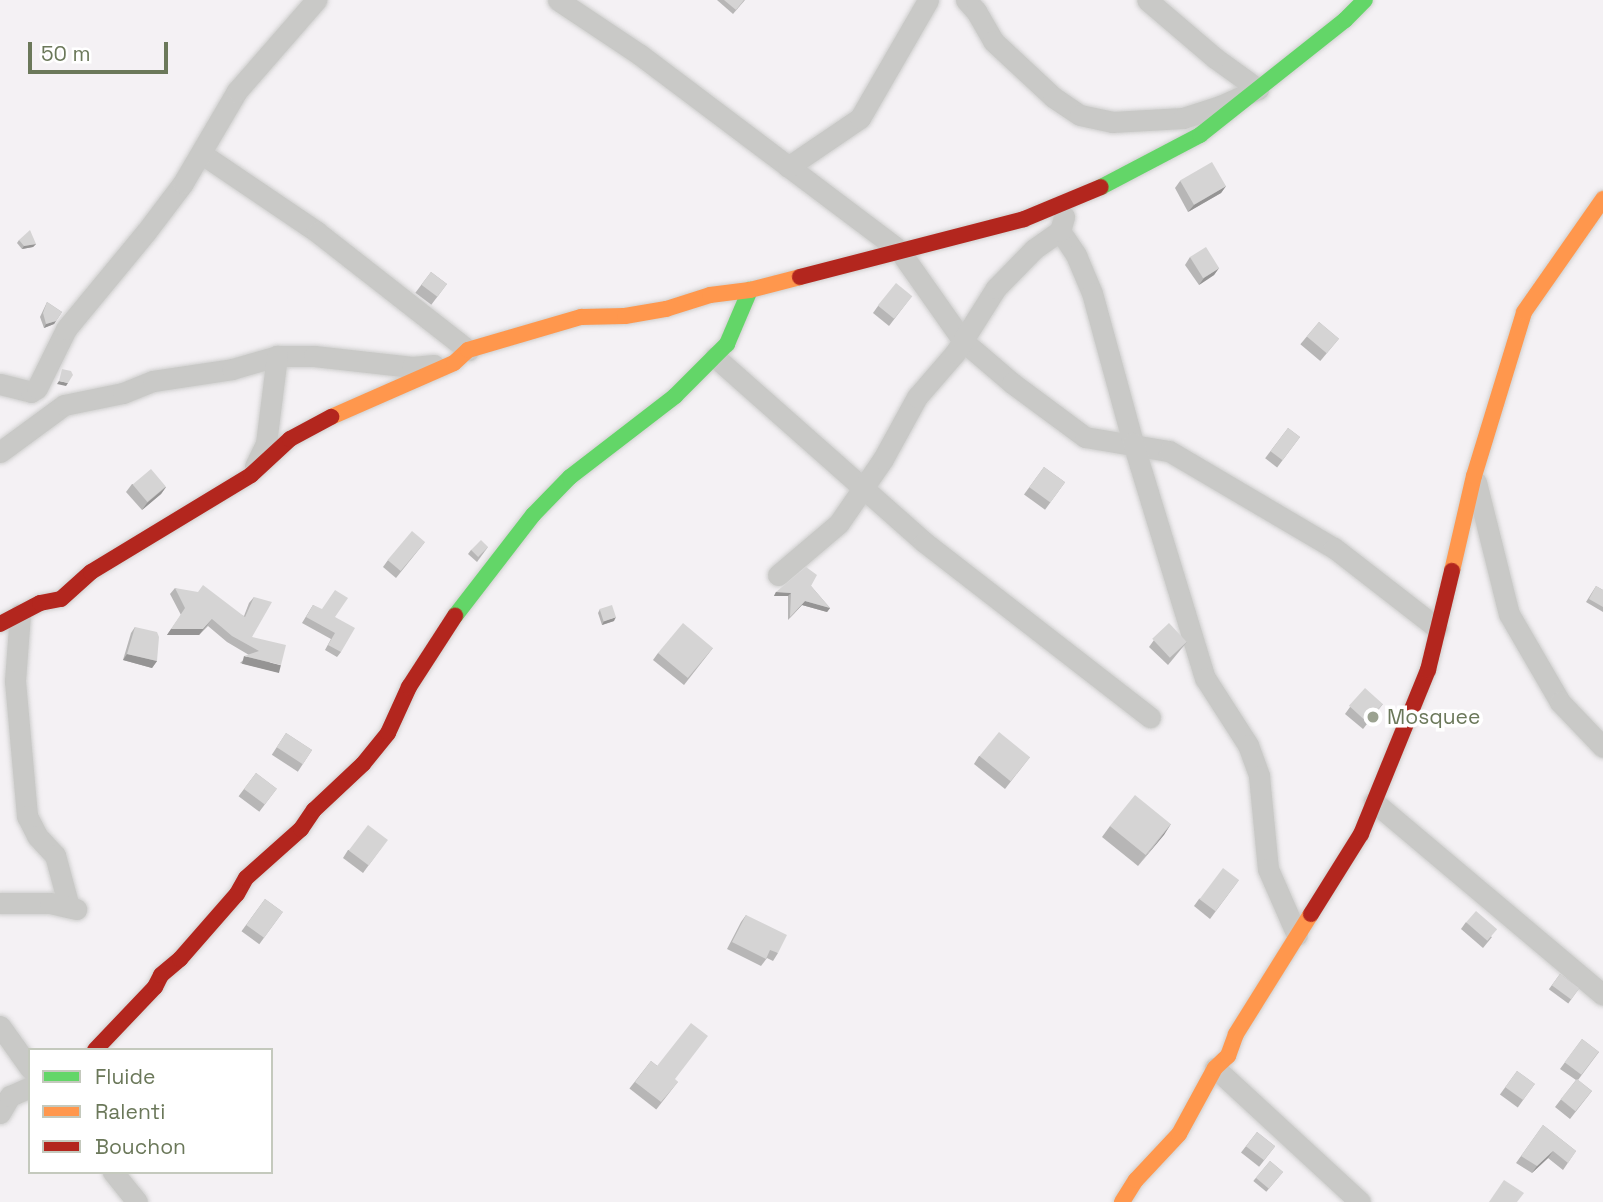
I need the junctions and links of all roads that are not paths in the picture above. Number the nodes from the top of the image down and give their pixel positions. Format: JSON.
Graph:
{"nodes":[{"id":1,"x":316,"y":0,"type":"edge"},
{"id":2,"x":558,"y":0,"type":"edge"},
{"id":3,"x":928,"y":0,"type":"edge"},
{"id":4,"x":966,"y":0,"type":"edge"},
{"id":5,"x":1147,"y":0,"type":"edge"},
{"id":6,"x":1365,"y":0,"type":"edge"},
{"id":7,"x":1258,"y":89,"type":"junction"},
{"id":8,"x":202,"y":154,"type":"junction"},
{"id":9,"x":788,"y":167,"type":"junction"},
{"id":10,"x":1069,"y":198,"type":"junction"},
{"id":11,"x":1603,"y":199,"type":"edge"},
{"id":12,"x":1060,"y":231,"type":"junction"},
{"id":13,"x":899,"y":250,"type":"junction"},
{"id":14,"x":750,"y":290,"type":"junction"},
{"id":15,"x":963,"y":341,"type":"junction"},
{"id":16,"x":277,"y":356,"type":"junction"},
{"id":17,"x":461,"y":356,"type":"junction"},
{"id":18,"x":715,"y":357,"type":"junction"},
{"id":19,"x":0,"y":384,"type":"edge"},
{"id":20,"x":1133,"y":443,"type":"junction"},
{"id":21,"x":0,"y":452,"type":"edge"},
{"id":22,"x":251,"y":475,"type":"junction"},
{"id":23,"x":1474,"y":476,"type":"junction"},
{"id":24,"x":862,"y":488,"type":"junction"},
{"id":25,"x":778,"y":575,"type":"dead end"},
{"id":26,"x":20,"y":614,"type":"junction"},
{"id":27,"x":0,"y":624,"type":"edge"},
{"id":28,"x":1437,"y":628,"type":"junction"},
{"id":29,"x":1150,"y":717,"type":"dead end"},
{"id":30,"x":1603,"y":747,"type":"edge"},
{"id":31,"x":1374,"y":802,"type":"junction"},
{"id":32,"x":0,"y":903,"type":"edge"},
{"id":33,"x":1297,"y":935,"type":"junction"},
{"id":34,"x":1603,"y":995,"type":"edge"},
{"id":35,"x":0,"y":1026,"type":"edge"},
{"id":36,"x":96,"y":1048,"type":"edge"},
{"id":37,"x":28,"y":1065,"type":"edge"},
{"id":38,"x":1215,"y":1068,"type":"junction"},
{"id":39,"x":28,"y":1088,"type":"edge"},
{"id":40,"x":3,"y":1101,"type":"edge"},
{"id":41,"x":115,"y":1174,"type":"edge"},
{"id":42,"x":137,"y":1202,"type":"edge"},
{"id":43,"x":1122,"y":1202,"type":"edge"},
{"id":44,"x":1360,"y":1202,"type":"edge"}],
"edges":[{"from":1,"to":8,"type":"street"},
{"from":2,"to":9,"type":"street"},
{"from":3,"to":9,"type":"street"},
{"from":4,"to":7,"type":"street"},
{"from":5,"to":7,"type":"street"},
{"from":6,"to":7,"type":"street"},
{"from":7,"to":10,"type":"street"},
{"from":8,"to":17,"type":"street"},
{"from":8,"to":19,"type":"street"},
{"from":9,"to":13,"type":"street"},
{"from":10,"to":12,"type":"street"},
{"from":10,"to":13,"type":"street"},
{"from":11,"to":23,"type":"street"},
{"from":12,"to":15,"type":"street"},
{"from":12,"to":20,"type":"street"},
{"from":13,"to":14,"type":"street"},
{"from":13,"to":15,"type":"street"},
{"from":14,"to":17,"type":"street"},
{"from":14,"to":18,"type":"street"},
{"from":15,"to":20,"type":"street"},
{"from":15,"to":24,"type":"street"},
{"from":16,"to":17,"type":"street"},
{"from":16,"to":21,"type":"street"},
{"from":16,"to":22,"type":"street"},
{"from":17,"to":22,"type":"street"},
{"from":18,"to":24,"type":"street"},
{"from":18,"to":36,"type":"street"},
{"from":20,"to":28,"type":"street"},
{"from":20,"to":33,"type":"street"},
{"from":22,"to":26,"type":"street"},
{"from":23,"to":28,"type":"street"},
{"from":23,"to":30,"type":"street"},
{"from":24,"to":25,"type":"street"},
{"from":24,"to":29,"type":"street"},
{"from":26,"to":27,"type":"street"},
{"from":26,"to":32,"type":"street"},
{"from":28,"to":31,"type":"street"},
{"from":31,"to":33,"type":"street"},
{"from":31,"to":34,"type":"street"},
{"from":33,"to":38,"type":"street"},
{"from":35,"to":37,"type":"street"},
{"from":38,"to":43,"type":"street"},
{"from":38,"to":44,"type":"street"},
{"from":39,"to":40,"type":"street"},
{"from":41,"to":42,"type":"street"}]}
